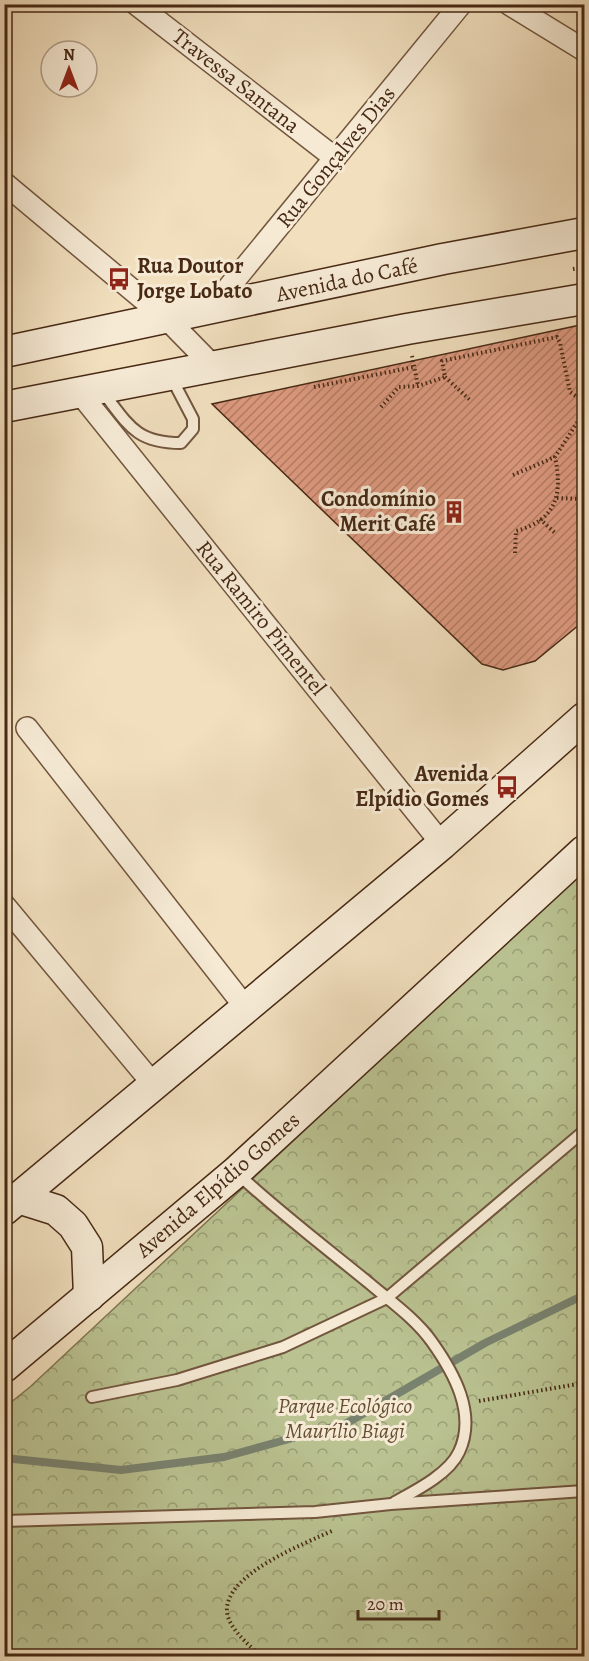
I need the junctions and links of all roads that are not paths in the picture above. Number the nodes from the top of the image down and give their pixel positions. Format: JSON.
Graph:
{"nodes":[{"id":1,"x":136,"y":4,"type":"edge"},
{"id":2,"x":461,"y":4,"type":"edge"},
{"id":3,"x":509,"y":4,"type":"edge"},
{"id":4,"x":585,"y":50,"type":"edge"},
{"id":5,"x":335,"y":158,"type":"junction"},
{"id":6,"x":4,"y":183,"type":"edge"},
{"id":7,"x":585,"y":233,"type":"edge"},
{"id":8,"x":585,"y":299,"type":"edge"},
{"id":9,"x":211,"y":309,"type":"junction"},
{"id":10,"x":167,"y":319,"type":"junction"},
{"id":11,"x":4,"y":352,"type":"edge"},
{"id":12,"x":213,"y":366,"type":"junction"},
{"id":13,"x":170,"y":375,"type":"junction"},
{"id":14,"x":90,"y":390,"type":"junction"},
{"id":15,"x":4,"y":407,"type":"edge"},
{"id":16,"x":585,"y":718,"type":"edge"},
{"id":17,"x":27,"y":728,"type":"dead end"},
{"id":18,"x":442,"y":844,"type":"junction"},
{"id":19,"x":585,"y":851,"type":"edge"},
{"id":20,"x":4,"y":905,"type":"edge"},
{"id":21,"x":246,"y":1008,"type":"junction"},
{"id":22,"x":154,"y":1085,"type":"junction"},
{"id":23,"x":585,"y":1131,"type":"edge"},
{"id":24,"x":236,"y":1172,"type":"junction"},
{"id":25,"x":11,"y":1204,"type":"edge"},
{"id":26,"x":89,"y":1296,"type":"junction"},
{"id":27,"x":387,"y":1298,"type":"junction"},
{"id":28,"x":4,"y":1367,"type":"edge"},
{"id":29,"x":92,"y":1397,"type":"dead end"},
{"id":30,"x":585,"y":1491,"type":"edge"},
{"id":31,"x":391,"y":1504,"type":"junction"},
{"id":32,"x":4,"y":1521,"type":"edge"}],
"edges":[{"from":1,"to":5,"type":"street","name":"Travessa Santana"},
{"from":2,"to":5,"type":"street","name":"Rua Gonçalves Dias"},
{"from":3,"to":4,"type":"street"},
{"from":5,"to":9,"type":"street","name":"Rua Gonçalves Dias"},
{"from":6,"to":10,"type":"street"},
{"from":7,"to":9,"type":"main road","name":"Avenida do Café"},
{"from":8,"to":12,"type":"main road"},
{"from":9,"to":10,"type":"main road","name":"Avenida do Café"},
{"from":10,"to":11,"type":"main road","name":"Avenida do Café"},
{"from":10,"to":12,"type":"street"},
{"from":12,"to":13,"type":"main road"},
{"from":13,"to":14,"type":"main road"},
{"from":13,"to":14,"type":"lane"},
{"from":14,"to":15,"type":"main road"},
{"from":14,"to":18,"type":"street","name":"Rua Ramiro Pimentel"},
{"from":16,"to":18,"type":"main road"},
{"from":17,"to":21,"type":"street"},
{"from":18,"to":21,"type":"main road"},
{"from":19,"to":24,"type":"main road","name":"Avenida Elpídio Gomes"},
{"from":20,"to":22,"type":"street"},
{"from":21,"to":22,"type":"main road"},
{"from":22,"to":25,"type":"main road"},
{"from":23,"to":27,"type":"lane"},
{"from":24,"to":26,"type":"main road","name":"Avenida Elpídio Gomes"},
{"from":24,"to":27,"type":"lane"},
{"from":25,"to":26,"type":"main road"},
{"from":26,"to":28,"type":"main road","name":"Avenida Elpídio Gomes"},
{"from":27,"to":29,"type":"lane"},
{"from":27,"to":31,"type":"lane"},
{"from":30,"to":31,"type":"lane"},
{"from":31,"to":32,"type":"lane"}]}
